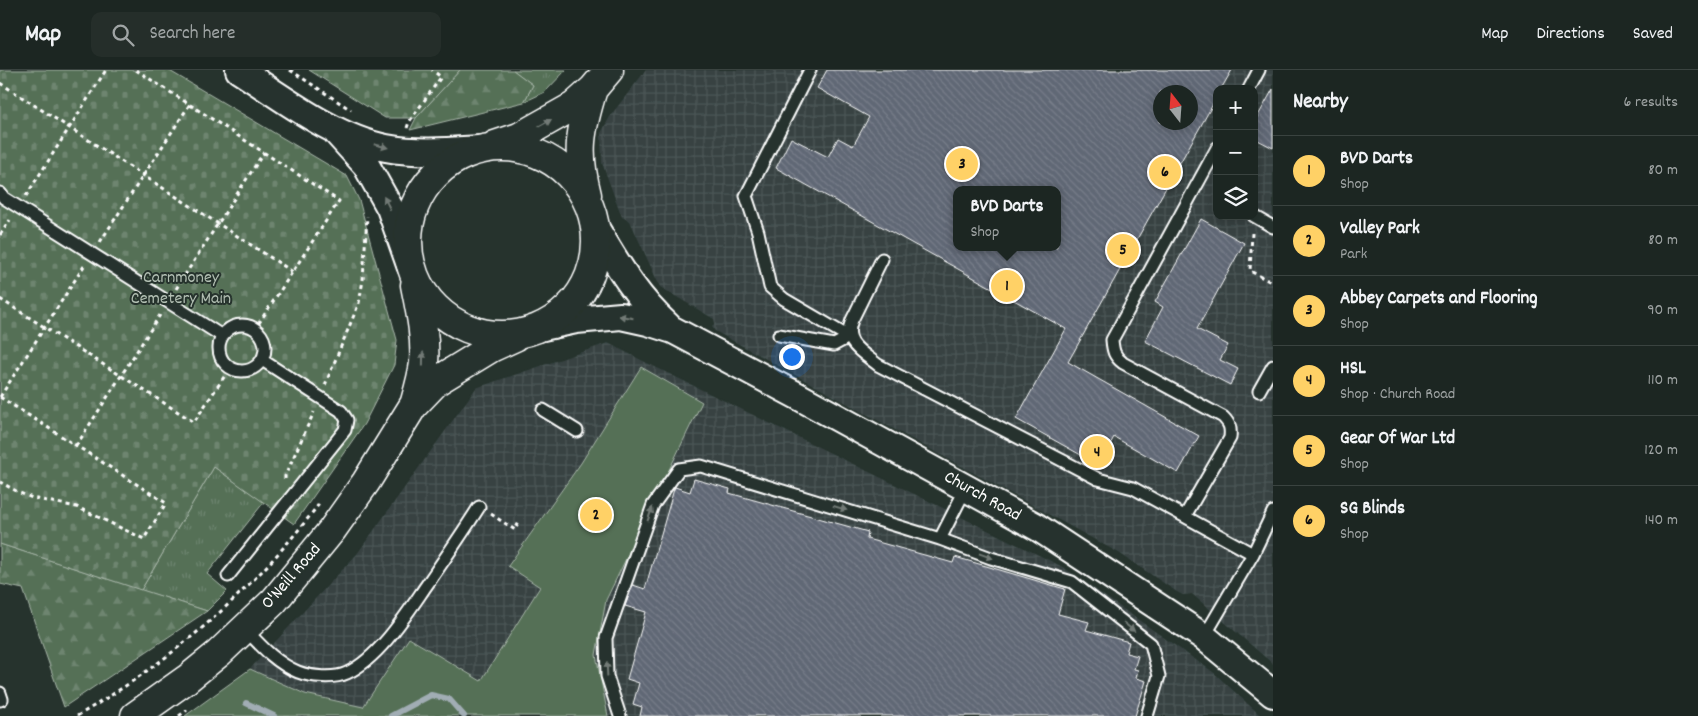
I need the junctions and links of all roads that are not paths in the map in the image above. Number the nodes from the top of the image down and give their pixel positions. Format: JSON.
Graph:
{"nodes":[{"id":1,"x":239,"y":70,"type":"edge"},
{"id":2,"x":810,"y":70,"type":"edge"},
{"id":3,"x":1259,"y":70,"type":"edge"},
{"id":4,"x":601,"y":80,"type":"edge"},
{"id":5,"x":1251,"y":85,"type":"edge"},
{"id":6,"x":335,"y":130,"type":"junction"},
{"id":7,"x":483,"y":149,"type":"junction"},
{"id":8,"x":1213,"y":155,"type":"edge"},
{"id":9,"x":0,"y":193,"type":"edge"},
{"id":10,"x":592,"y":215,"type":"junction"},
{"id":11,"x":1253,"y":221,"type":"edge"},
{"id":12,"x":1273,"y":227,"type":"edge"},
{"id":13,"x":882,"y":259,"type":"dead end"},
{"id":14,"x":411,"y":267,"type":"junction"},
{"id":15,"x":532,"y":330,"type":"junction"},
{"id":16,"x":673,"y":330,"type":"junction"},
{"id":17,"x":779,"y":335,"type":"dead end"},
{"id":18,"x":222,"y":336,"type":"junction"},
{"id":19,"x":849,"y":337,"type":"junction"},
{"id":20,"x":262,"y":360,"type":"junction"},
{"id":21,"x":1273,"y":366,"type":"edge"},
{"id":22,"x":1259,"y":391,"type":"dead end"},
{"id":23,"x":414,"y":406,"type":"junction"},
{"id":24,"x":543,"y":410,"type":"dead end"},
{"id":25,"x":578,"y":431,"type":"dead end"},
{"id":26,"x":966,"y":488,"type":"junction"},
{"id":27,"x":479,"y":507,"type":"road end"},
{"id":28,"x":1273,"y":512,"type":"edge"},
{"id":29,"x":1185,"y":516,"type":"junction"},
{"id":30,"x":940,"y":539,"type":"junction"},
{"id":31,"x":1253,"y":554,"type":"junction"},
{"id":32,"x":228,"y":576,"type":"dead end"},
{"id":33,"x":245,"y":630,"type":"junction"},
{"id":34,"x":1204,"y":637,"type":"junction"},
{"id":35,"x":0,"y":693,"type":"edge"},
{"id":36,"x":1273,"y":694,"type":"edge"},
{"id":37,"x":0,"y":700,"type":"edge"},
{"id":38,"x":135,"y":716,"type":"edge"},
{"id":39,"x":620,"y":716,"type":"edge"},
{"id":40,"x":1147,"y":716,"type":"edge"}],
"edges":[{"from":1,"to":6,"type":"street"},
{"from":2,"to":19,"type":"lane"},
{"from":3,"to":5,"type":"lane"},
{"from":7,"to":4,"type":"main road","one_way":true},
{"from":4,"to":10,"type":"main road"},
{"from":6,"to":7,"type":"street","one_way":true},
{"from":14,"to":6,"type":"street","one_way":true},
{"from":7,"to":10,"type":"main road"},
{"from":7,"to":14,"type":"main road"},
{"from":8,"to":29,"type":"lane"},
{"from":9,"to":18,"type":"lane"},
{"from":10,"to":15,"type":"main road","name":"O'Neill Road"},
{"from":10,"to":16,"type":"street","name":"Church Road"},
{"from":11,"to":12,"type":"lane"},
{"from":13,"to":19,"type":"lane"},
{"from":14,"to":15,"type":"main road"},
{"from":23,"to":14,"type":"main road","name":"O'Neill Road","one_way":true},
{"from":16,"to":15,"type":"street","name":"Church Road","one_way":true},
{"from":15,"to":23,"type":"main road","name":"O'Neill Road"},
{"from":16,"to":26,"type":"street","name":"Church Road"},
{"from":17,"to":19,"type":"lane"},
{"from":18,"to":20,"type":"lane"},
{"from":18,"to":20,"type":"lane"},
{"from":19,"to":29,"type":"lane"},
{"from":20,"to":32,"type":"lane"},
{"from":21,"to":22,"type":"lane"},
{"from":23,"to":33,"type":"main road","name":"O'Neill Road"},
{"from":24,"to":25,"type":"lane"},
{"from":26,"to":30,"type":"lane"},
{"from":26,"to":34,"type":"street","name":"Church Road"},
{"from":27,"to":33,"type":"lane"},
{"from":28,"to":31,"type":"lane"},
{"from":29,"to":31,"type":"lane"},
{"from":39,"to":30,"type":"lane","one_way":true},
{"from":30,"to":40,"type":"lane","one_way":true},
{"from":31,"to":34,"type":"lane"},
{"from":33,"to":38,"type":"main road","name":"O'Neill Road"},
{"from":34,"to":36,"type":"street","name":"Church Road"},
{"from":35,"to":37,"type":"lane"}]}
